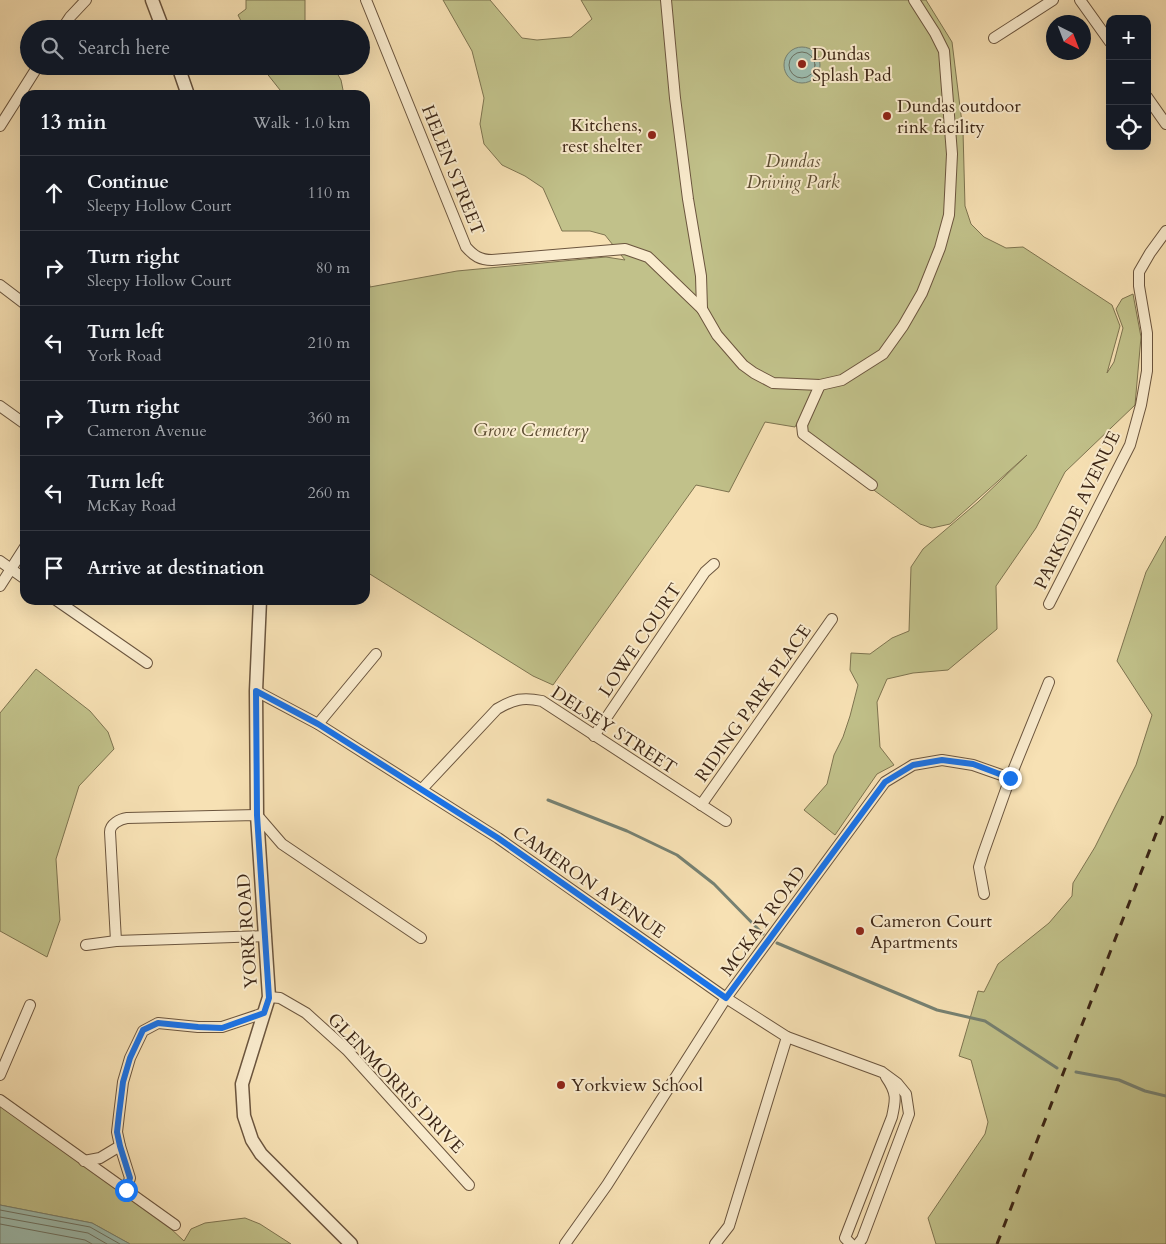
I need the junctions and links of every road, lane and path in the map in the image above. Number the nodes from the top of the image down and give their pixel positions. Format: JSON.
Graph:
{"nodes":[{"id":1,"x":86,"y":0,"type":"edge"},
{"id":2,"x":152,"y":0,"type":"edge"},
{"id":3,"x":366,"y":0,"type":"edge"},
{"id":4,"x":666,"y":0,"type":"edge"},
{"id":5,"x":914,"y":0,"type":"edge"},
{"id":6,"x":1053,"y":0,"type":"edge"},
{"id":7,"x":1080,"y":0,"type":"edge"},
{"id":8,"x":68,"y":20,"type":"edge"},
{"id":9,"x":160,"y":20,"type":"edge"},
{"id":10,"x":1106,"y":36,"type":"edge"},
{"id":11,"x":994,"y":38,"type":"dead end"},
{"id":12,"x":32,"y":75,"type":"edge"},
{"id":13,"x":181,"y":75,"type":"edge"},
{"id":14,"x":23,"y":90,"type":"edge"},
{"id":15,"x":186,"y":90,"type":"edge"},
{"id":16,"x":20,"y":94,"type":"edge"},
{"id":17,"x":1151,"y":103,"type":"edge"},
{"id":18,"x":1166,"y":124,"type":"edge"},
{"id":19,"x":0,"y":126,"type":"edge"},
{"id":20,"x":1166,"y":231,"type":"edge"},
{"id":21,"x":0,"y":285,"type":"edge"},
{"id":22,"x":20,"y":300,"type":"edge"},
{"id":23,"x":702,"y":309,"type":"junction"},
{"id":24,"x":820,"y":385,"type":"junction"},
{"id":25,"x":0,"y":406,"type":"edge"},
{"id":26,"x":20,"y":420,"type":"edge"},
{"id":27,"x":872,"y":485,"type":"dead end"},
{"id":28,"x":20,"y":555,"type":"edge"},
{"id":29,"x":0,"y":561,"type":"edge"},
{"id":30,"x":714,"y":564,"type":"dead end"},
{"id":31,"x":11,"y":569,"type":"junction"},
{"id":32,"x":20,"y":575,"type":"edge"},
{"id":33,"x":0,"y":586,"type":"edge"},
{"id":34,"x":1049,"y":604,"type":"dead end"},
{"id":35,"x":63,"y":605,"type":"edge"},
{"id":36,"x":260,"y":605,"type":"edge"},
{"id":37,"x":832,"y":619,"type":"dead end"},
{"id":38,"x":376,"y":654,"type":"dead end"},
{"id":39,"x":147,"y":663,"type":"dead end"},
{"id":40,"x":1049,"y":682,"type":"dead end"},
{"id":41,"x":256,"y":691,"type":"junction"},
{"id":42,"x":318,"y":724,"type":"junction"},
{"id":43,"x":594,"y":736,"type":"junction"},
{"id":44,"x":1010,"y":778,"type":"junction"},
{"id":45,"x":422,"y":789,"type":"junction"},
{"id":46,"x":701,"y":805,"type":"junction"},
{"id":47,"x":257,"y":815,"type":"junction"},
{"id":48,"x":726,"y":821,"type":"dead end"},
{"id":49,"x":984,"y":894,"type":"dead end"},
{"id":50,"x":266,"y":936,"type":"junction"},
{"id":51,"x":421,"y":938,"type":"dead end"},
{"id":52,"x":116,"y":941,"type":"junction"},
{"id":53,"x":86,"y":944,"type":"dead end"},
{"id":54,"x":269,"y":998,"type":"junction"},
{"id":55,"x":726,"y":998,"type":"junction"},
{"id":56,"x":30,"y":1005,"type":"dead end"},
{"id":57,"x":264,"y":1013,"type":"junction"},
{"id":58,"x":787,"y":1037,"type":"junction"},
{"id":59,"x":882,"y":1072,"type":"junction"},
{"id":60,"x":0,"y":1075,"type":"edge"},
{"id":61,"x":0,"y":1100,"type":"edge"},
{"id":62,"x":120,"y":1146,"type":"junction"},
{"id":63,"x":84,"y":1161,"type":"junction"},
{"id":64,"x":469,"y":1185,"type":"dead end"},
{"id":65,"x":126,"y":1190,"type":"junction"},
{"id":66,"x":175,"y":1225,"type":"dead end"},
{"id":67,"x":351,"y":1244,"type":"edge"},
{"id":68,"x":565,"y":1244,"type":"edge"},
{"id":69,"x":715,"y":1244,"type":"edge"},
{"id":70,"x":851,"y":1244,"type":"edge"},
{"id":71,"x":858,"y":1244,"type":"edge"}],
"edges":[{"from":1,"to":8,"type":"street"},
{"from":2,"to":9,"type":"street"},
{"from":3,"to":23,"type":"street","name":"HELEN STREET"},
{"from":4,"to":23,"type":"street"},
{"from":5,"to":24,"type":"street","name":"HELEN STREET"},
{"from":6,"to":11,"type":"street"},
{"from":7,"to":10,"type":"street"},
{"from":12,"to":14,"type":"street"},
{"from":13,"to":15,"type":"street"},
{"from":16,"to":19,"type":"street"},
{"from":17,"to":18,"type":"street"},
{"from":20,"to":34,"type":"street","name":"PARKSIDE AVENUE"},
{"from":21,"to":22,"type":"street"},
{"from":23,"to":24,"type":"street","name":"HELEN STREET"},
{"from":24,"to":27,"type":"street"},
{"from":25,"to":26,"type":"street"},
{"from":28,"to":31,"type":"street"},
{"from":29,"to":31,"type":"street"},
{"from":30,"to":43,"type":"street","name":"LOWE COURT"},
{"from":31,"to":32,"type":"street"},
{"from":31,"to":33,"type":"street"},
{"from":35,"to":39,"type":"street"},
{"from":36,"to":41,"type":"street","name":"YORK ROAD"},
{"from":37,"to":46,"type":"street","name":"RIDING PARK PLACE"},
{"from":38,"to":42,"type":"street"},
{"from":40,"to":44,"type":"street"},
{"from":41,"to":42,"type":"street","name":"CAMERON AVENUE"},
{"from":41,"to":47,"type":"street","name":"YORK ROAD"},
{"from":42,"to":45,"type":"street","name":"CAMERON AVENUE"},
{"from":43,"to":45,"type":"street","name":"DELSEY STREET"},
{"from":43,"to":46,"type":"street","name":"DELSEY STREET"},
{"from":44,"to":49,"type":"street"},
{"from":44,"to":55,"type":"street","name":"MCKAY ROAD"},
{"from":45,"to":55,"type":"street","name":"CAMERON AVENUE"},
{"from":46,"to":48,"type":"street","name":"DELSEY STREET"},
{"from":47,"to":50,"type":"street","name":"YORK ROAD"},
{"from":47,"to":51,"type":"street"},
{"from":47,"to":52,"type":"street"},
{"from":50,"to":52,"type":"street"},
{"from":50,"to":54,"type":"street","name":"YORK ROAD"},
{"from":52,"to":53,"type":"street"},
{"from":54,"to":57,"type":"street","name":"YORK ROAD"},
{"from":54,"to":64,"type":"street","name":"GLENMORRIS DRIVE"},
{"from":55,"to":58,"type":"street","name":"CAMERON AVENUE"},
{"from":55,"to":68,"type":"street","name":"MCKAY ROAD"},
{"from":56,"to":60,"type":"street"},
{"from":57,"to":62,"type":"street"},
{"from":57,"to":67,"type":"street","name":"YORK ROAD"},
{"from":58,"to":59,"type":"street","name":"CAMERON AVENUE"},
{"from":58,"to":69,"type":"street"},
{"from":59,"to":70,"type":"street"},
{"from":59,"to":71,"type":"street","name":"CAMERON AVENUE"},
{"from":61,"to":63,"type":"street"},
{"from":62,"to":63,"type":"street"},
{"from":62,"to":65,"type":"street"},
{"from":63,"to":65,"type":"street"},
{"from":65,"to":66,"type":"street"}]}
